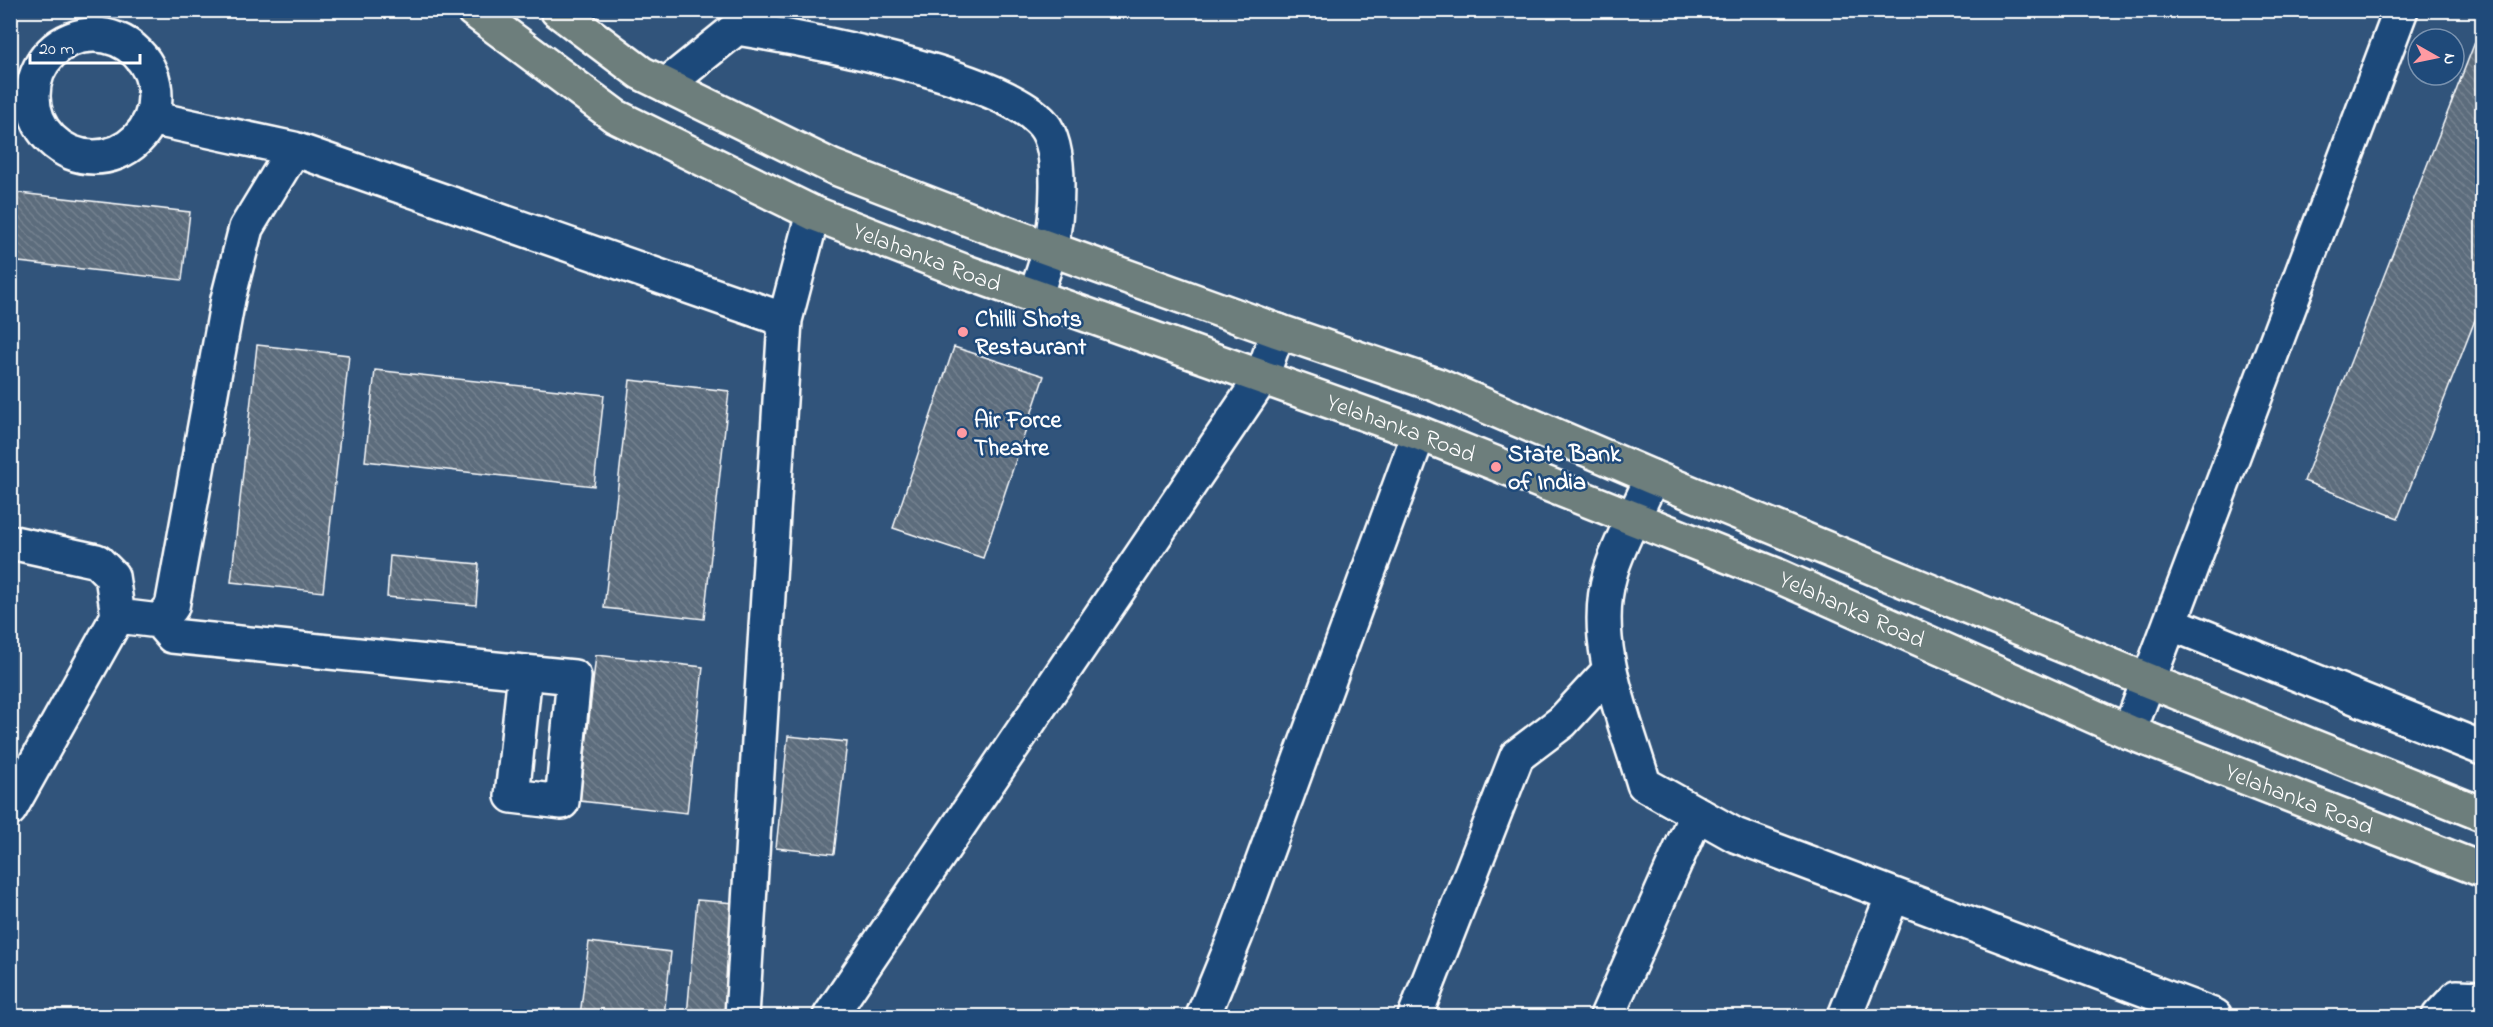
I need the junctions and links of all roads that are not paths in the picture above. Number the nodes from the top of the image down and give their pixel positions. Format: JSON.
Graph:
{"nodes":[{"id":1,"x":473,"y":10,"type":"edge"},
{"id":2,"x":557,"y":10,"type":"edge"},
{"id":3,"x":2401,"y":10,"type":"edge"},
{"id":4,"x":747,"y":19,"type":"edge"},
{"id":5,"x":666,"y":85,"type":"junction"},
{"id":6,"x":22,"y":94,"type":"edge"},
{"id":7,"x":151,"y":118,"type":"junction"},
{"id":8,"x":294,"y":149,"type":"junction"},
{"id":9,"x":813,"y":213,"type":"junction"},
{"id":10,"x":1050,"y":249,"type":"junction"},
{"id":11,"x":1035,"y":297,"type":"junction"},
{"id":12,"x":785,"y":320,"type":"junction"},
{"id":13,"x":1278,"y":331,"type":"junction"},
{"id":14,"x":1262,"y":379,"type":"junction"},
{"id":15,"x":1419,"y":433,"type":"junction"},
{"id":16,"x":1652,"y":477,"type":"junction"},
{"id":17,"x":1635,"y":519,"type":"junction"},
{"id":18,"x":10,"y":542,"type":"edge"},
{"id":19,"x":118,"y":616,"type":"junction"},
{"id":20,"x":159,"y":621,"type":"junction"},
{"id":21,"x":2170,"y":623,"type":"junction"},
{"id":22,"x":1610,"y":670,"type":"junction"},
{"id":23,"x":525,"y":672,"type":"dead end"},
{"id":24,"x":2148,"y":681,"type":"junction"},
{"id":25,"x":2129,"y":732,"type":"junction"},
{"id":26,"x":2482,"y":748,"type":"edge"},
{"id":27,"x":10,"y":809,"type":"edge"},
{"id":28,"x":1697,"y":813,"type":"junction"},
{"id":29,"x":2482,"y":814,"type":"edge"},
{"id":30,"x":2482,"y":870,"type":"edge"},
{"id":31,"x":1893,"y":895,"type":"junction"},
{"id":32,"x":2482,"y":999,"type":"edge"},
{"id":33,"x":742,"y":1017,"type":"edge"},
{"id":34,"x":830,"y":1017,"type":"edge"},
{"id":35,"x":1203,"y":1017,"type":"edge"},
{"id":36,"x":1415,"y":1017,"type":"edge"},
{"id":37,"x":1607,"y":1017,"type":"edge"},
{"id":38,"x":1845,"y":1017,"type":"edge"},
{"id":39,"x":2215,"y":1017,"type":"edge"},
{"id":40,"x":2439,"y":1017,"type":"edge"}],
"edges":[{"from":1,"to":9,"type":"main road","name":"Yelahanka Road"},
{"from":2,"to":5,"type":"main road","name":"Yelahanka Road"},
{"from":3,"to":21,"type":"lane"},
{"from":4,"to":5,"type":"lane"},
{"from":4,"to":10,"type":"lane"},
{"from":5,"to":10,"type":"main road","name":"Yelahanka Road"},
{"from":6,"to":7,"type":"lane"},
{"from":6,"to":7,"type":"lane"},
{"from":7,"to":8,"type":"lane"},
{"from":8,"to":12,"type":"lane"},
{"from":8,"to":20,"type":"lane"},
{"from":9,"to":11,"type":"main road","name":"Yelahanka Road"},
{"from":9,"to":12,"type":"lane"},
{"from":10,"to":11,"type":"lane"},
{"from":10,"to":13,"type":"main road","name":"Yelahanka Road"},
{"from":11,"to":14,"type":"main road","name":"Yelahanka Road"},
{"from":12,"to":33,"type":"lane"},
{"from":13,"to":14,"type":"lane"},
{"from":13,"to":16,"type":"main road","name":"Yelahanka Road"},
{"from":14,"to":15,"type":"main road","name":"Yelahanka Road"},
{"from":14,"to":34,"type":"lane"},
{"from":15,"to":17,"type":"main road","name":"Yelahanka Road"},
{"from":15,"to":35,"type":"lane"},
{"from":16,"to":17,"type":"lane"},
{"from":16,"to":24,"type":"main road","name":"Yelahanka Road"},
{"from":17,"to":22,"type":"lane"},
{"from":17,"to":25,"type":"main road","name":"Yelahanka Road"},
{"from":18,"to":19,"type":"lane"},
{"from":19,"to":20,"type":"lane"},
{"from":19,"to":27,"type":"lane"},
{"from":20,"to":23,"type":"lane"},
{"from":21,"to":24,"type":"lane"},
{"from":21,"to":26,"type":"lane"},
{"from":22,"to":28,"type":"lane"},
{"from":22,"to":36,"type":"lane"},
{"from":24,"to":25,"type":"lane"},
{"from":24,"to":29,"type":"main road","name":"Yelahanka Road"},
{"from":25,"to":30,"type":"main road","name":"Yelahanka Road"},
{"from":28,"to":31,"type":"lane"},
{"from":28,"to":37,"type":"lane"},
{"from":31,"to":38,"type":"lane"},
{"from":31,"to":39,"type":"lane"},
{"from":32,"to":40,"type":"lane"}]}
